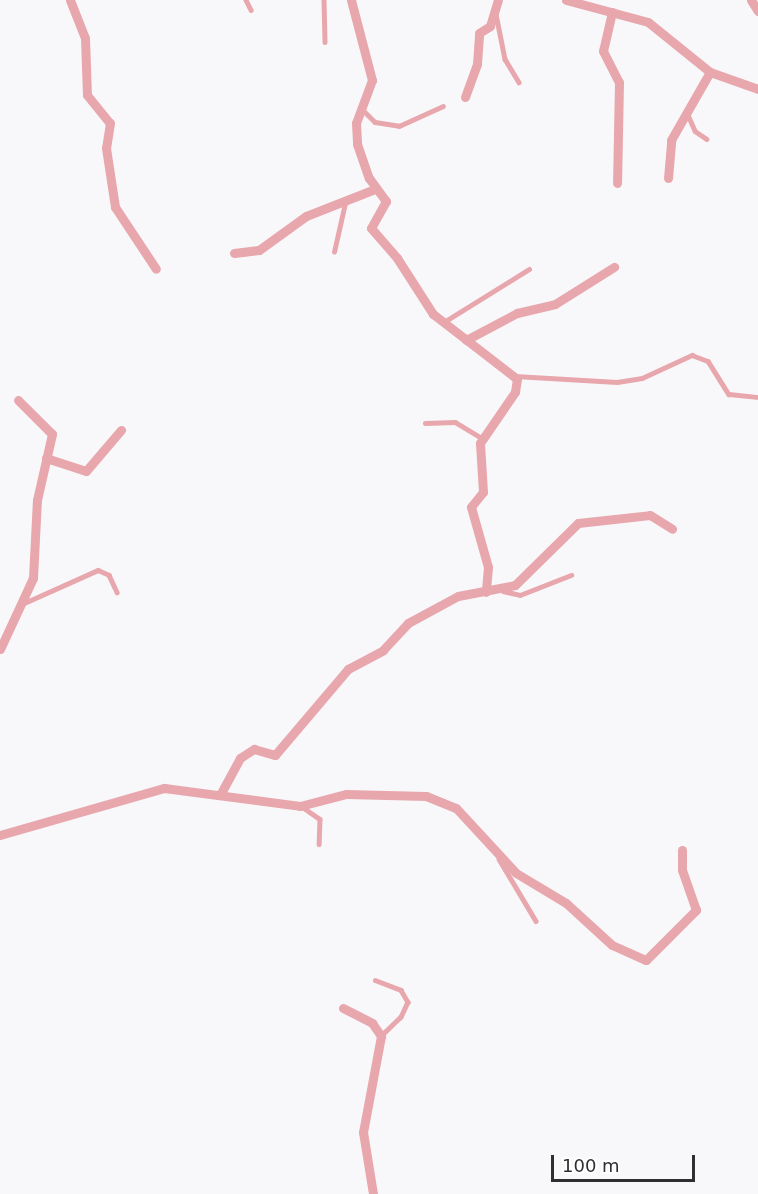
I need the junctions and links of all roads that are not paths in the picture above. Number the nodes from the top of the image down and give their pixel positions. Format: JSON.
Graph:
{"nodes":[{"id":1,"x":70,"y":0,"type":"edge"},
{"id":2,"x":246,"y":0,"type":"edge"},
{"id":3,"x":324,"y":0,"type":"edge"},
{"id":4,"x":351,"y":0,"type":"edge"},
{"id":5,"x":498,"y":0,"type":"edge"},
{"id":6,"x":566,"y":0,"type":"edge"},
{"id":7,"x":751,"y":0,"type":"edge"},
{"id":8,"x":251,"y":10,"type":"dead end"},
{"id":9,"x":758,"y":11,"type":"edge"},
{"id":10,"x":612,"y":12,"type":"junction"},
{"id":11,"x":496,"y":14,"type":"junction"},
{"id":12,"x":325,"y":42,"type":"dead end"},
{"id":13,"x":710,"y":72,"type":"junction"},
{"id":14,"x":519,"y":82,"type":"dead end"},
{"id":15,"x":758,"y":89,"type":"edge"},
{"id":16,"x":465,"y":97,"type":"dead end"},
{"id":17,"x":443,"y":106,"type":"dead end"},
{"id":18,"x":362,"y":109,"type":"junction"},
{"id":19,"x":688,"y":115,"type":"junction"},
{"id":20,"x":707,"y":139,"type":"dead end"},
{"id":21,"x":668,"y":178,"type":"dead end"},
{"id":22,"x":617,"y":183,"type":"dead end"},
{"id":23,"x":375,"y":189,"type":"junction"},
{"id":24,"x":345,"y":203,"type":"junction"},
{"id":25,"x":334,"y":252,"type":"dead end"},
{"id":26,"x":234,"y":253,"type":"dead end"},
{"id":27,"x":614,"y":267,"type":"dead end"},
{"id":28,"x":156,"y":269,"type":"dead end"},
{"id":29,"x":529,"y":269,"type":"dead end"},
{"id":30,"x":444,"y":322,"type":"junction"},
{"id":31,"x":466,"y":340,"type":"junction"},
{"id":32,"x":515,"y":376,"type":"junction"},
{"id":33,"x":756,"y":397,"type":"dead end"},
{"id":34,"x":18,"y":400,"type":"dead end"},
{"id":35,"x":425,"y":423,"type":"dead end"},
{"id":36,"x":121,"y":430,"type":"dead end"},
{"id":37,"x":482,"y":438,"type":"junction"},
{"id":38,"x":46,"y":458,"type":"junction"},
{"id":39,"x":672,"y":529,"type":"dead end"},
{"id":40,"x":571,"y":575,"type":"dead end"},
{"id":41,"x":503,"y":591,"type":"junction"},
{"id":42,"x":117,"y":592,"type":"dead end"},
{"id":43,"x":486,"y":592,"type":"junction"},
{"id":44,"x":22,"y":604,"type":"junction"},
{"id":45,"x":0,"y":649,"type":"edge"},
{"id":46,"x":220,"y":795,"type":"junction"},
{"id":47,"x":300,"y":806,"type":"junction"},
{"id":48,"x":0,"y":835,"type":"edge"},
{"id":49,"x":319,"y":844,"type":"dead end"},
{"id":50,"x":682,"y":850,"type":"dead end"},
{"id":51,"x":496,"y":852,"type":"junction"},
{"id":52,"x":536,"y":921,"type":"dead end"},
{"id":53,"x":375,"y":980,"type":"dead end"},
{"id":54,"x":343,"y":1008,"type":"dead end"},
{"id":55,"x":381,"y":1036,"type":"junction"},
{"id":56,"x":373,"y":1194,"type":"edge"}],
"edges":[{"from":1,"to":28,"type":"street"},
{"from":2,"to":8,"type":"lane"},
{"from":3,"to":12,"type":"lane"},
{"from":4,"to":18,"type":"street"},
{"from":5,"to":11,"type":"street"},
{"from":6,"to":10,"type":"street"},
{"from":7,"to":9,"type":"street"},
{"from":10,"to":13,"type":"street"},
{"from":10,"to":22,"type":"street"},
{"from":11,"to":14,"type":"lane"},
{"from":11,"to":16,"type":"street"},
{"from":13,"to":15,"type":"street"},
{"from":13,"to":19,"type":"street"},
{"from":17,"to":18,"type":"lane"},
{"from":18,"to":23,"type":"street"},
{"from":19,"to":20,"type":"lane"},
{"from":19,"to":21,"type":"street"},
{"from":23,"to":24,"type":"street"},
{"from":23,"to":30,"type":"street"},
{"from":24,"to":25,"type":"lane"},
{"from":24,"to":26,"type":"street"},
{"from":27,"to":31,"type":"street"},
{"from":29,"to":30,"type":"lane"},
{"from":30,"to":31,"type":"street"},
{"from":31,"to":32,"type":"street"},
{"from":32,"to":33,"type":"lane"},
{"from":32,"to":37,"type":"street"},
{"from":34,"to":38,"type":"street"},
{"from":35,"to":37,"type":"lane"},
{"from":36,"to":38,"type":"street"},
{"from":37,"to":43,"type":"street"},
{"from":38,"to":44,"type":"street"},
{"from":39,"to":41,"type":"street"},
{"from":40,"to":41,"type":"lane"},
{"from":41,"to":43,"type":"street"},
{"from":42,"to":44,"type":"lane"},
{"from":43,"to":46,"type":"street"},
{"from":44,"to":45,"type":"street"},
{"from":46,"to":47,"type":"street"},
{"from":46,"to":48,"type":"street"},
{"from":47,"to":49,"type":"lane"},
{"from":47,"to":51,"type":"street"},
{"from":50,"to":51,"type":"street"},
{"from":51,"to":52,"type":"lane"},
{"from":53,"to":55,"type":"lane"},
{"from":54,"to":55,"type":"street"},
{"from":55,"to":56,"type":"street"}]}
